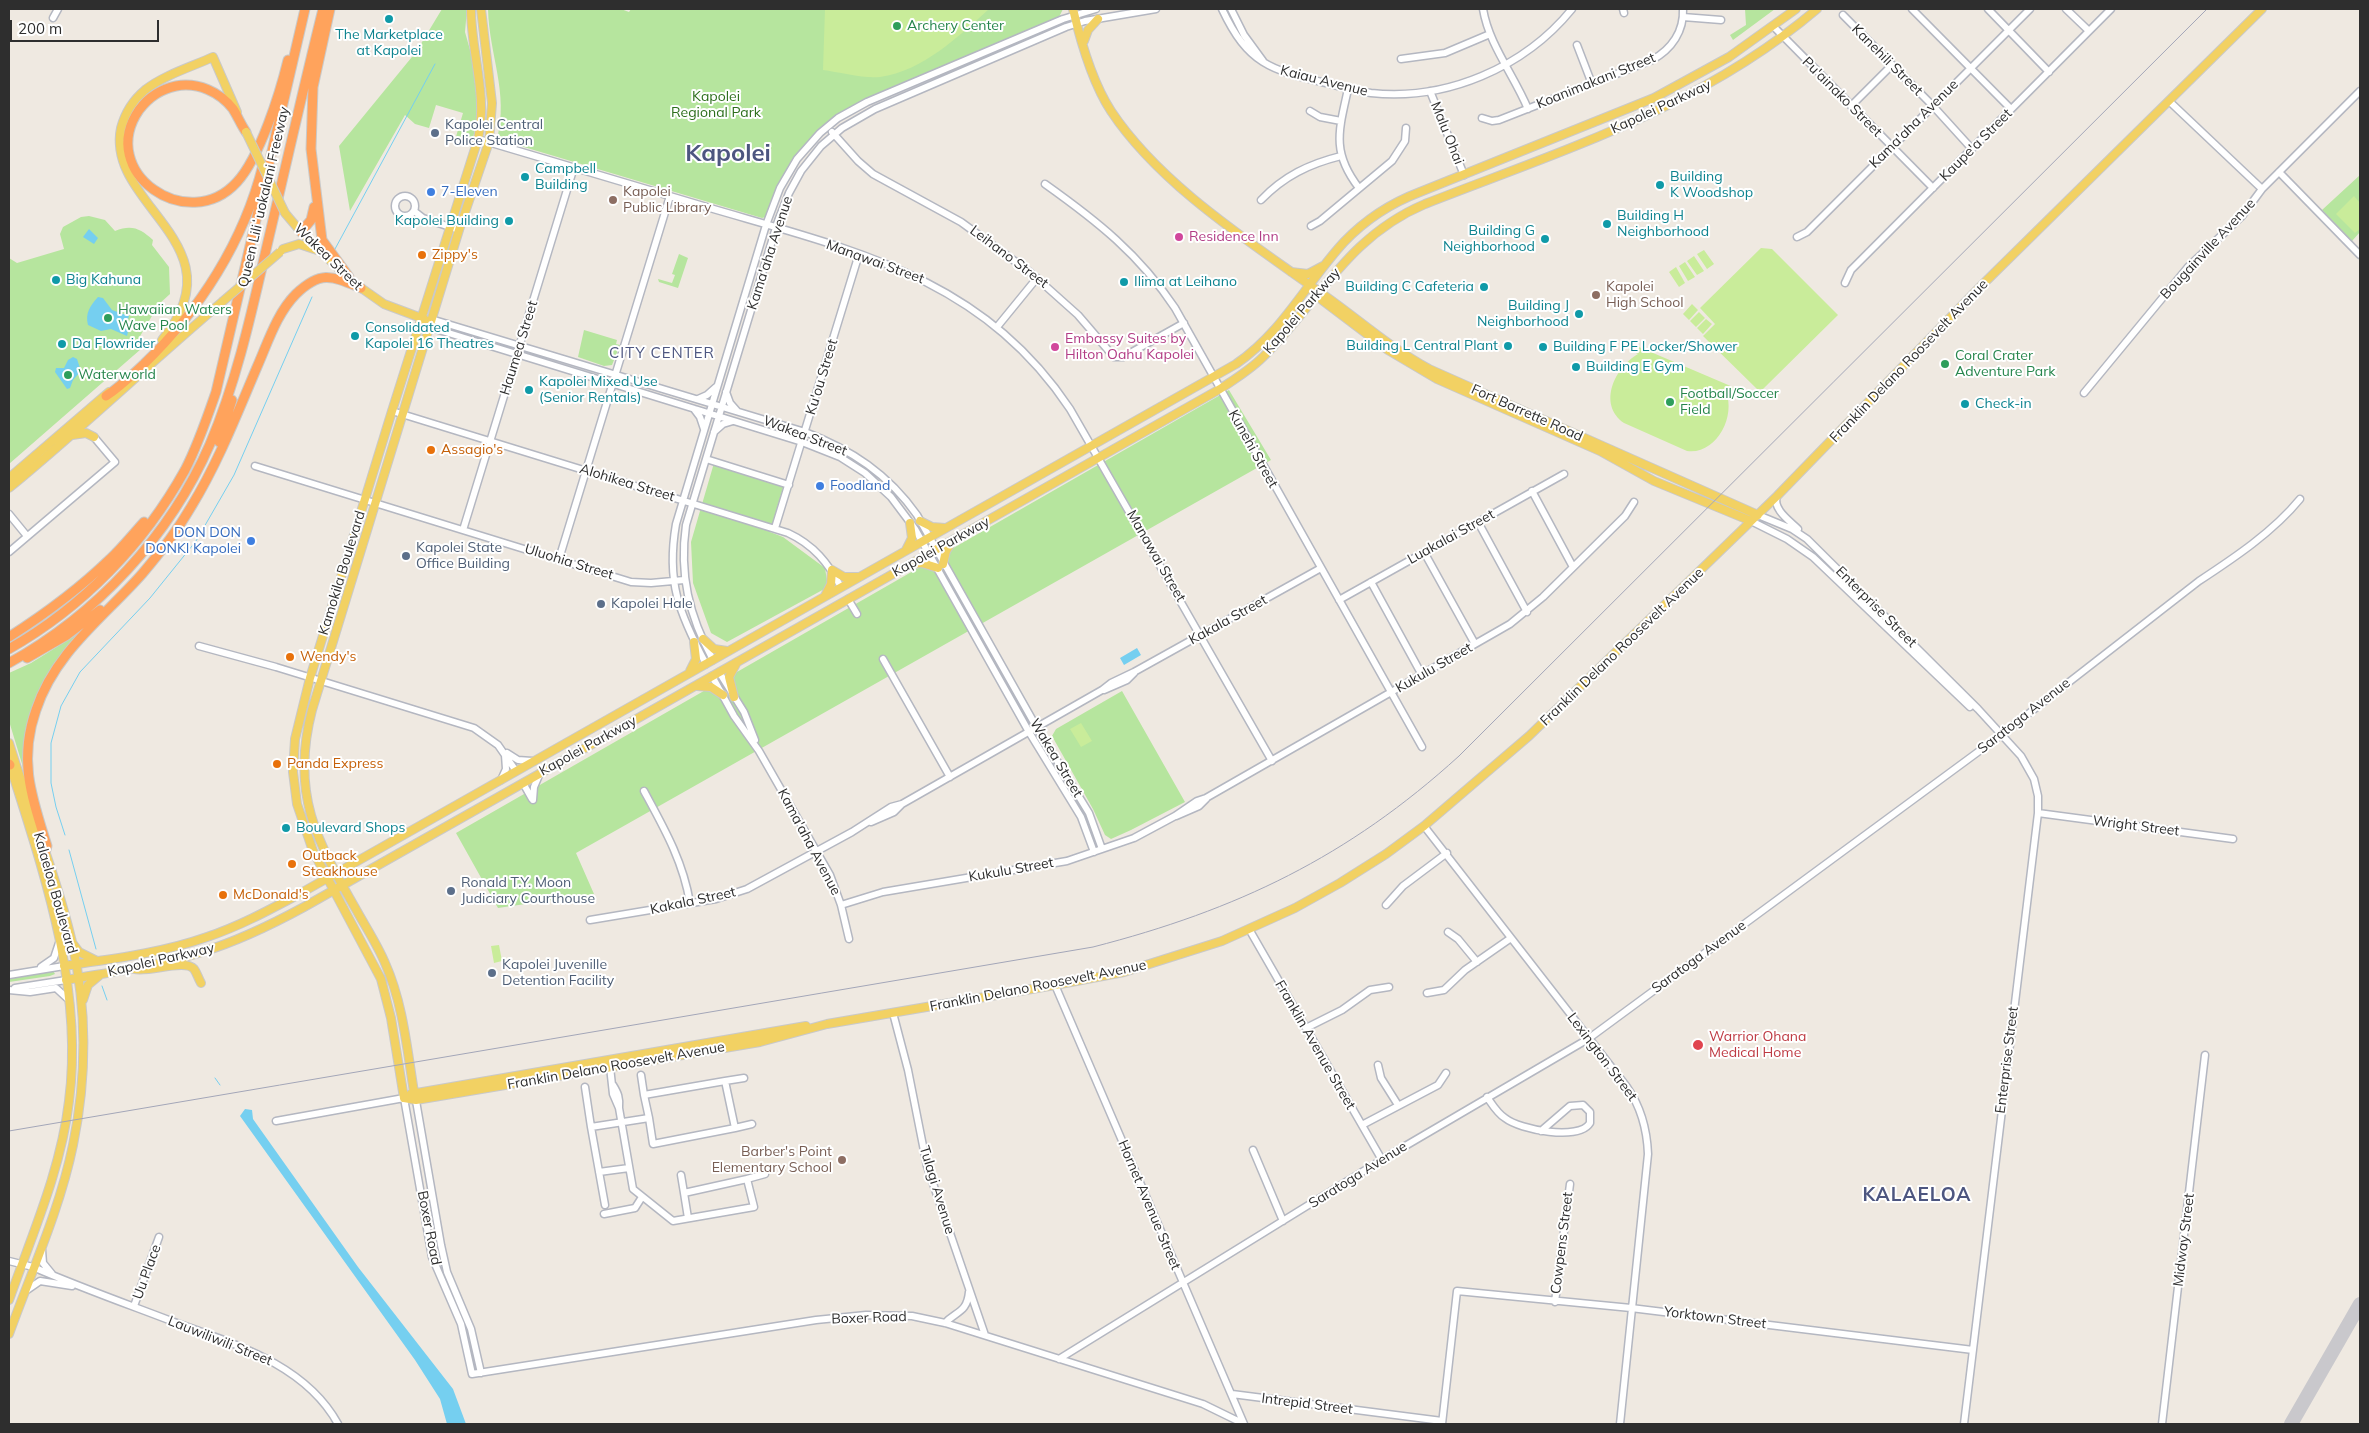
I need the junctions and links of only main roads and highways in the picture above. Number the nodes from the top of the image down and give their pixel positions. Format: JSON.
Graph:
{"nodes":[{"id":1,"x":300,"y":9,"type":"edge"},
{"id":2,"x":305,"y":9,"type":"edge"},
{"id":3,"x":323,"y":9,"type":"edge"},
{"id":4,"x":330,"y":9,"type":"edge"},
{"id":5,"x":471,"y":9,"type":"edge"},
{"id":6,"x":482,"y":9,"type":"edge"},
{"id":7,"x":1796,"y":9,"type":"edge"},
{"id":8,"x":1817,"y":9,"type":"edge"},
{"id":9,"x":2262,"y":9,"type":"edge"},
{"id":10,"x":1074,"y":12,"type":"edge"},
{"id":11,"x":1098,"y":19,"type":"road end"},
{"id":12,"x":1084,"y":43,"type":"junction"},
{"id":13,"x":288,"y":89,"type":"junction"},
{"id":14,"x":246,"y":132,"type":"junction"},
{"id":15,"x":1464,"y":174,"type":"junction"},
{"id":16,"x":1469,"y":187,"type":"junction"},
{"id":17,"x":315,"y":197,"type":"junction"},
{"id":18,"x":301,"y":232,"type":"junction"},
{"id":19,"x":281,"y":250,"type":"junction"},
{"id":20,"x":321,"y":252,"type":"junction"},
{"id":21,"x":1327,"y":264,"type":"junction"},
{"id":22,"x":1291,"y":272,"type":"junction"},
{"id":23,"x":1332,"y":274,"type":"junction"},
{"id":24,"x":349,"y":277,"type":"junction"},
{"id":25,"x":1310,"y":286,"type":"junction"},
{"id":26,"x":257,"y":287,"type":"junction"},
{"id":27,"x":360,"y":288,"type":"junction"},
{"id":28,"x":1317,"y":293,"type":"junction"},
{"id":29,"x":1345,"y":311,"type":"junction"},
{"id":30,"x":420,"y":320,"type":"junction"},
{"id":31,"x":430,"y":323,"type":"junction"},
{"id":32,"x":106,"y":396,"type":"junction"},
{"id":33,"x":92,"y":417,"type":"junction"},
{"id":34,"x":70,"y":436,"type":"junction"},
{"id":35,"x":9,"y":478,"type":"edge"},
{"id":36,"x":9,"y":488,"type":"edge"},
{"id":37,"x":170,"y":494,"type":"junction"},
{"id":38,"x":1734,"y":514,"type":"junction"},
{"id":39,"x":1758,"y":515,"type":"junction"},
{"id":40,"x":920,"y":521,"type":"road end"},
{"id":41,"x":1751,"y":521,"type":"junction"},
{"id":42,"x":910,"y":523,"type":"road end"},
{"id":43,"x":179,"y":526,"type":"junction"},
{"id":44,"x":945,"y":528,"type":"junction"},
{"id":45,"x":1740,"y":531,"type":"junction"},
{"id":46,"x":953,"y":539,"type":"junction"},
{"id":47,"x":906,"y":550,"type":"junction"},
{"id":48,"x":910,"y":564,"type":"junction"},
{"id":49,"x":141,"y":574,"type":"junction"},
{"id":50,"x":860,"y":577,"type":"junction"},
{"id":51,"x":841,"y":587,"type":"junction"},
{"id":52,"x":826,"y":596,"type":"junction"},
{"id":53,"x":848,"y":599,"type":"junction"},
{"id":54,"x":9,"y":637,"type":"edge"},
{"id":55,"x":703,"y":639,"type":"road end"},
{"id":56,"x":694,"y":642,"type":"road end"},
{"id":57,"x":9,"y":648,"type":"edge"},
{"id":58,"x":729,"y":651,"type":"junction"},
{"id":59,"x":739,"y":661,"type":"junction"},
{"id":60,"x":710,"y":662,"type":"junction"},
{"id":61,"x":9,"y":663,"type":"edge"},
{"id":62,"x":9,"y":668,"type":"edge"},
{"id":63,"x":688,"y":674,"type":"junction"},
{"id":64,"x":716,"y":674,"type":"junction"},
{"id":65,"x":695,"y":686,"type":"junction"},
{"id":66,"x":723,"y":695,"type":"road end"},
{"id":67,"x":734,"y":697,"type":"road end"},
{"id":68,"x":9,"y":743,"type":"edge"},
{"id":69,"x":9,"y":764,"type":"edge"},
{"id":70,"x":516,"y":771,"type":"junction"},
{"id":71,"x":523,"y":783,"type":"junction"},
{"id":72,"x":45,"y":853,"type":"junction"},
{"id":73,"x":335,"y":873,"type":"junction"},
{"id":74,"x":327,"y":878,"type":"junction"},
{"id":75,"x":342,"y":885,"type":"junction"},
{"id":76,"x":334,"y":890,"type":"junction"},
{"id":77,"x":72,"y":942,"type":"junction"},
{"id":78,"x":97,"y":961,"type":"junction"},
{"id":79,"x":385,"y":962,"type":"junction"},
{"id":80,"x":76,"y":964,"type":"junction"},
{"id":81,"x":64,"y":966,"type":"junction"},
{"id":82,"x":376,"y":967,"type":"junction"},
{"id":83,"x":129,"y":968,"type":"junction"},
{"id":84,"x":104,"y":973,"type":"junction"},
{"id":85,"x":78,"y":978,"type":"junction"},
{"id":86,"x":66,"y":980,"type":"junction"},
{"id":87,"x":201,"y":983,"type":"dead end"},
{"id":88,"x":82,"y":1006,"type":"junction"},
{"id":89,"x":828,"y":1024,"type":"junction"},
{"id":90,"x":415,"y":1096,"type":"junction"},
{"id":91,"x":404,"y":1098,"type":"joint"},
{"id":92,"x":9,"y":1300,"type":"edge"},
{"id":93,"x":9,"y":1334,"type":"edge"}],
"edges":[{"from":1,"to":14,"type":"highway"},
{"from":2,"to":13,"type":"highway","name":"Queen Liliʻuokalani Freeway"},
{"from":3,"to":26,"type":"highway","name":"Queen Liliʻuokalani Freeway"},
{"from":4,"to":17,"type":"highway"},
{"from":5,"to":30,"type":"main road","name":"Kamokila Boulevard"},
{"from":6,"to":31,"type":"main road","name":"Kamokila Boulevard"},
{"from":7,"to":15,"type":"main road","name":"Kapolei Parkway"},
{"from":8,"to":16,"type":"main road","name":"Kapolei Parkway"},
{"from":9,"to":39,"type":"main road","name":"Franklin Delano Roosevelt Avenue"},
{"from":10,"to":12,"type":"main road","name":"Fort Barrette Road"},
{"from":11,"to":12,"type":"main road"},
{"from":12,"to":22,"type":"main road","name":"Fort Barrette Road"},
{"from":13,"to":32,"type":"highway"},
{"from":13,"to":37,"type":"highway","name":"Queen Liliʻuokalani Freeway"},
{"from":14,"to":18,"type":"main road","name":"Wakea Street","bridge":true},
{"from":14,"to":32,"type":"main road","name":"Wakea Street"},
{"from":15,"to":16,"type":"main road"},
{"from":15,"to":21,"type":"main road","name":"Kapolei Parkway"},
{"from":16,"to":23,"type":"main road","name":"Kapolei Parkway"},
{"from":17,"to":18,"type":"highway"},
{"from":17,"to":24,"type":"highway"},
{"from":18,"to":19,"type":"main road"},
{"from":18,"to":20,"type":"main road","name":"Wakea Street"},
{"from":19,"to":20,"type":"main road"},
{"from":19,"to":33,"type":"main road","bridge":true},
{"from":20,"to":24,"type":"main road","name":"Wakea Street"},
{"from":21,"to":22,"type":"main road"},
{"from":21,"to":25,"type":"main road","name":"Kapolei Parkway"},
{"from":22,"to":25,"type":"main road","name":"Fort Barrette Road"},
{"from":23,"to":28,"type":"main road","name":"Kapolei Parkway"},
{"from":23,"to":29,"type":"main road"},
{"from":24,"to":27,"type":"main road","name":"Wakea Street"},
{"from":25,"to":28,"type":"main road","name":"Fort Barrette Road"},
{"from":25,"to":44,"type":"main road","name":"Kapolei Parkway"},
{"from":26,"to":43,"type":"highway"},
{"from":26,"to":61,"type":"highway","name":"Queen Liliʻuokalani Freeway"},
{"from":27,"to":30,"type":"main road","name":"Wakea Street"},
{"from":27,"to":43,"type":"highway"},
{"from":28,"to":29,"type":"main road","name":"Fort Barrette Road"},
{"from":28,"to":38,"type":"main road","name":"Fort Barrette Road"},
{"from":28,"to":46,"type":"main road","name":"Kapolei Parkway"},
{"from":29,"to":39,"type":"main road","name":"Fort Barrette Road"},
{"from":30,"to":31,"type":"main road","name":"Wakea Street"},
{"from":30,"to":74,"type":"main road","name":"Kamokila Boulevard"},
{"from":31,"to":73,"type":"main road","name":"Kamokila Boulevard"},
{"from":32,"to":35,"type":"main road"},
{"from":33,"to":34,"type":"main road"},
{"from":33,"to":34,"type":"main road"},
{"from":34,"to":36,"type":"main road"},
{"from":37,"to":54,"type":"highway"},
{"from":37,"to":57,"type":"highway","name":"Queen Liliʻuokalani Freeway"},
{"from":38,"to":41,"type":"main road","name":"Fort Barrette Road"},
{"from":38,"to":45,"type":"main road"},
{"from":39,"to":41,"type":"main road","name":"Franklin Delano Roosevelt Avenue"},
{"from":40,"to":44,"type":"main road"},
{"from":41,"to":45,"type":"main road","name":"Franklin Delano Roosevelt Avenue"},
{"from":42,"to":47,"type":"main road"},
{"from":43,"to":49,"type":"highway"},
{"from":44,"to":47,"type":"main road","name":"Kapolei Parkway"},
{"from":45,"to":89,"type":"main road","name":"Franklin Delano Roosevelt Avenue"},
{"from":46,"to":48,"type":"main road","name":"Kapolei Parkway"},
{"from":46,"to":48,"type":"main road"},
{"from":47,"to":50,"type":"main road","name":"Kapolei Parkway"},
{"from":48,"to":53,"type":"main road","name":"Kapolei Parkway"},
{"from":49,"to":62,"type":"highway"},
{"from":49,"to":72,"type":"highway"},
{"from":50,"to":51,"type":"main road","name":"Kapolei Parkway"},
{"from":50,"to":52,"type":"main road"},
{"from":51,"to":52,"type":"main road","name":"Kapolei Parkway"},
{"from":51,"to":53,"type":"main road"},
{"from":52,"to":58,"type":"main road","name":"Kapolei Parkway"},
{"from":53,"to":59,"type":"main road","name":"Kapolei Parkway"},
{"from":55,"to":58,"type":"main road"},
{"from":56,"to":63,"type":"main road"},
{"from":58,"to":60,"type":"main road","name":"Kapolei Parkway"},
{"from":59,"to":64,"type":"main road","name":"Kapolei Parkway"},
{"from":59,"to":67,"type":"main road"},
{"from":60,"to":63,"type":"main road","name":"Kapolei Parkway"},
{"from":60,"to":64,"type":"main road"},
{"from":63,"to":70,"type":"main road","name":"Kapolei Parkway"},
{"from":64,"to":65,"type":"main road","name":"Kapolei Parkway"},
{"from":65,"to":66,"type":"main road"},
{"from":65,"to":71,"type":"main road","name":"Kapolei Parkway"},
{"from":68,"to":72,"type":"main road","name":"Kalaeloa Boulevard"},
{"from":69,"to":81,"type":"main road","name":"Kalaeloa Boulevard"},
{"from":70,"to":71,"type":"main road"},
{"from":70,"to":73,"type":"main road","name":"Kapolei Parkway"},
{"from":71,"to":75,"type":"main road","name":"Kapolei Parkway"},
{"from":72,"to":77,"type":"main road","name":"Kalaeloa Boulevard"},
{"from":73,"to":74,"type":"main road","name":"Kapolei Parkway"},
{"from":73,"to":75,"type":"main road","name":"Kamokila Boulevard"},
{"from":74,"to":76,"type":"main road","name":"Kamokila Boulevard"},
{"from":74,"to":78,"type":"main road","name":"Kapolei Parkway"},
{"from":75,"to":76,"type":"main road","name":"Kapolei Parkway"},
{"from":75,"to":79,"type":"main road","name":"Kamokila Boulevard"},
{"from":76,"to":82,"type":"main road","name":"Kamokila Boulevard"},
{"from":76,"to":83,"type":"main road","name":"Kapolei Parkway"},
{"from":77,"to":78,"type":"main road"},
{"from":77,"to":80,"type":"main road","name":"Kalaeloa Boulevard"},
{"from":78,"to":80,"type":"main road","name":"Kapolei Parkway"},
{"from":79,"to":82,"type":"main road"},
{"from":79,"to":90,"type":"main road","name":"Kamokila Boulevard"},
{"from":80,"to":81,"type":"main road","name":"Kapolei Parkway"},
{"from":80,"to":85,"type":"main road","name":"Kalaeloa Boulevard"},
{"from":81,"to":86,"type":"main road","name":"Kalaeloa Boulevard"},
{"from":82,"to":91,"type":"main road","name":"Kamokila Boulevard"},
{"from":83,"to":84,"type":"main road","name":"Kapolei Parkway"},
{"from":83,"to":87,"type":"main road"},
{"from":84,"to":85,"type":"main road","name":"Kapolei Parkway"},
{"from":84,"to":88,"type":"main road"},
{"from":85,"to":86,"type":"main road","name":"Kapolei Parkway"},
{"from":85,"to":88,"type":"main road","name":"Kalaeloa Boulevard"},
{"from":86,"to":92,"type":"main road","name":"Kalaeloa Boulevard"},
{"from":88,"to":93,"type":"main road","name":"Kalaeloa Boulevard"},
{"from":89,"to":90,"type":"main road","name":"Franklin Delano Roosevelt Avenue"},
{"from":89,"to":90,"type":"main road","name":"Franklin Delano Roosevelt Avenue"},
{"from":90,"to":91,"type":"main road","name":"Franklin Delano Roosevelt Avenue"}]}
